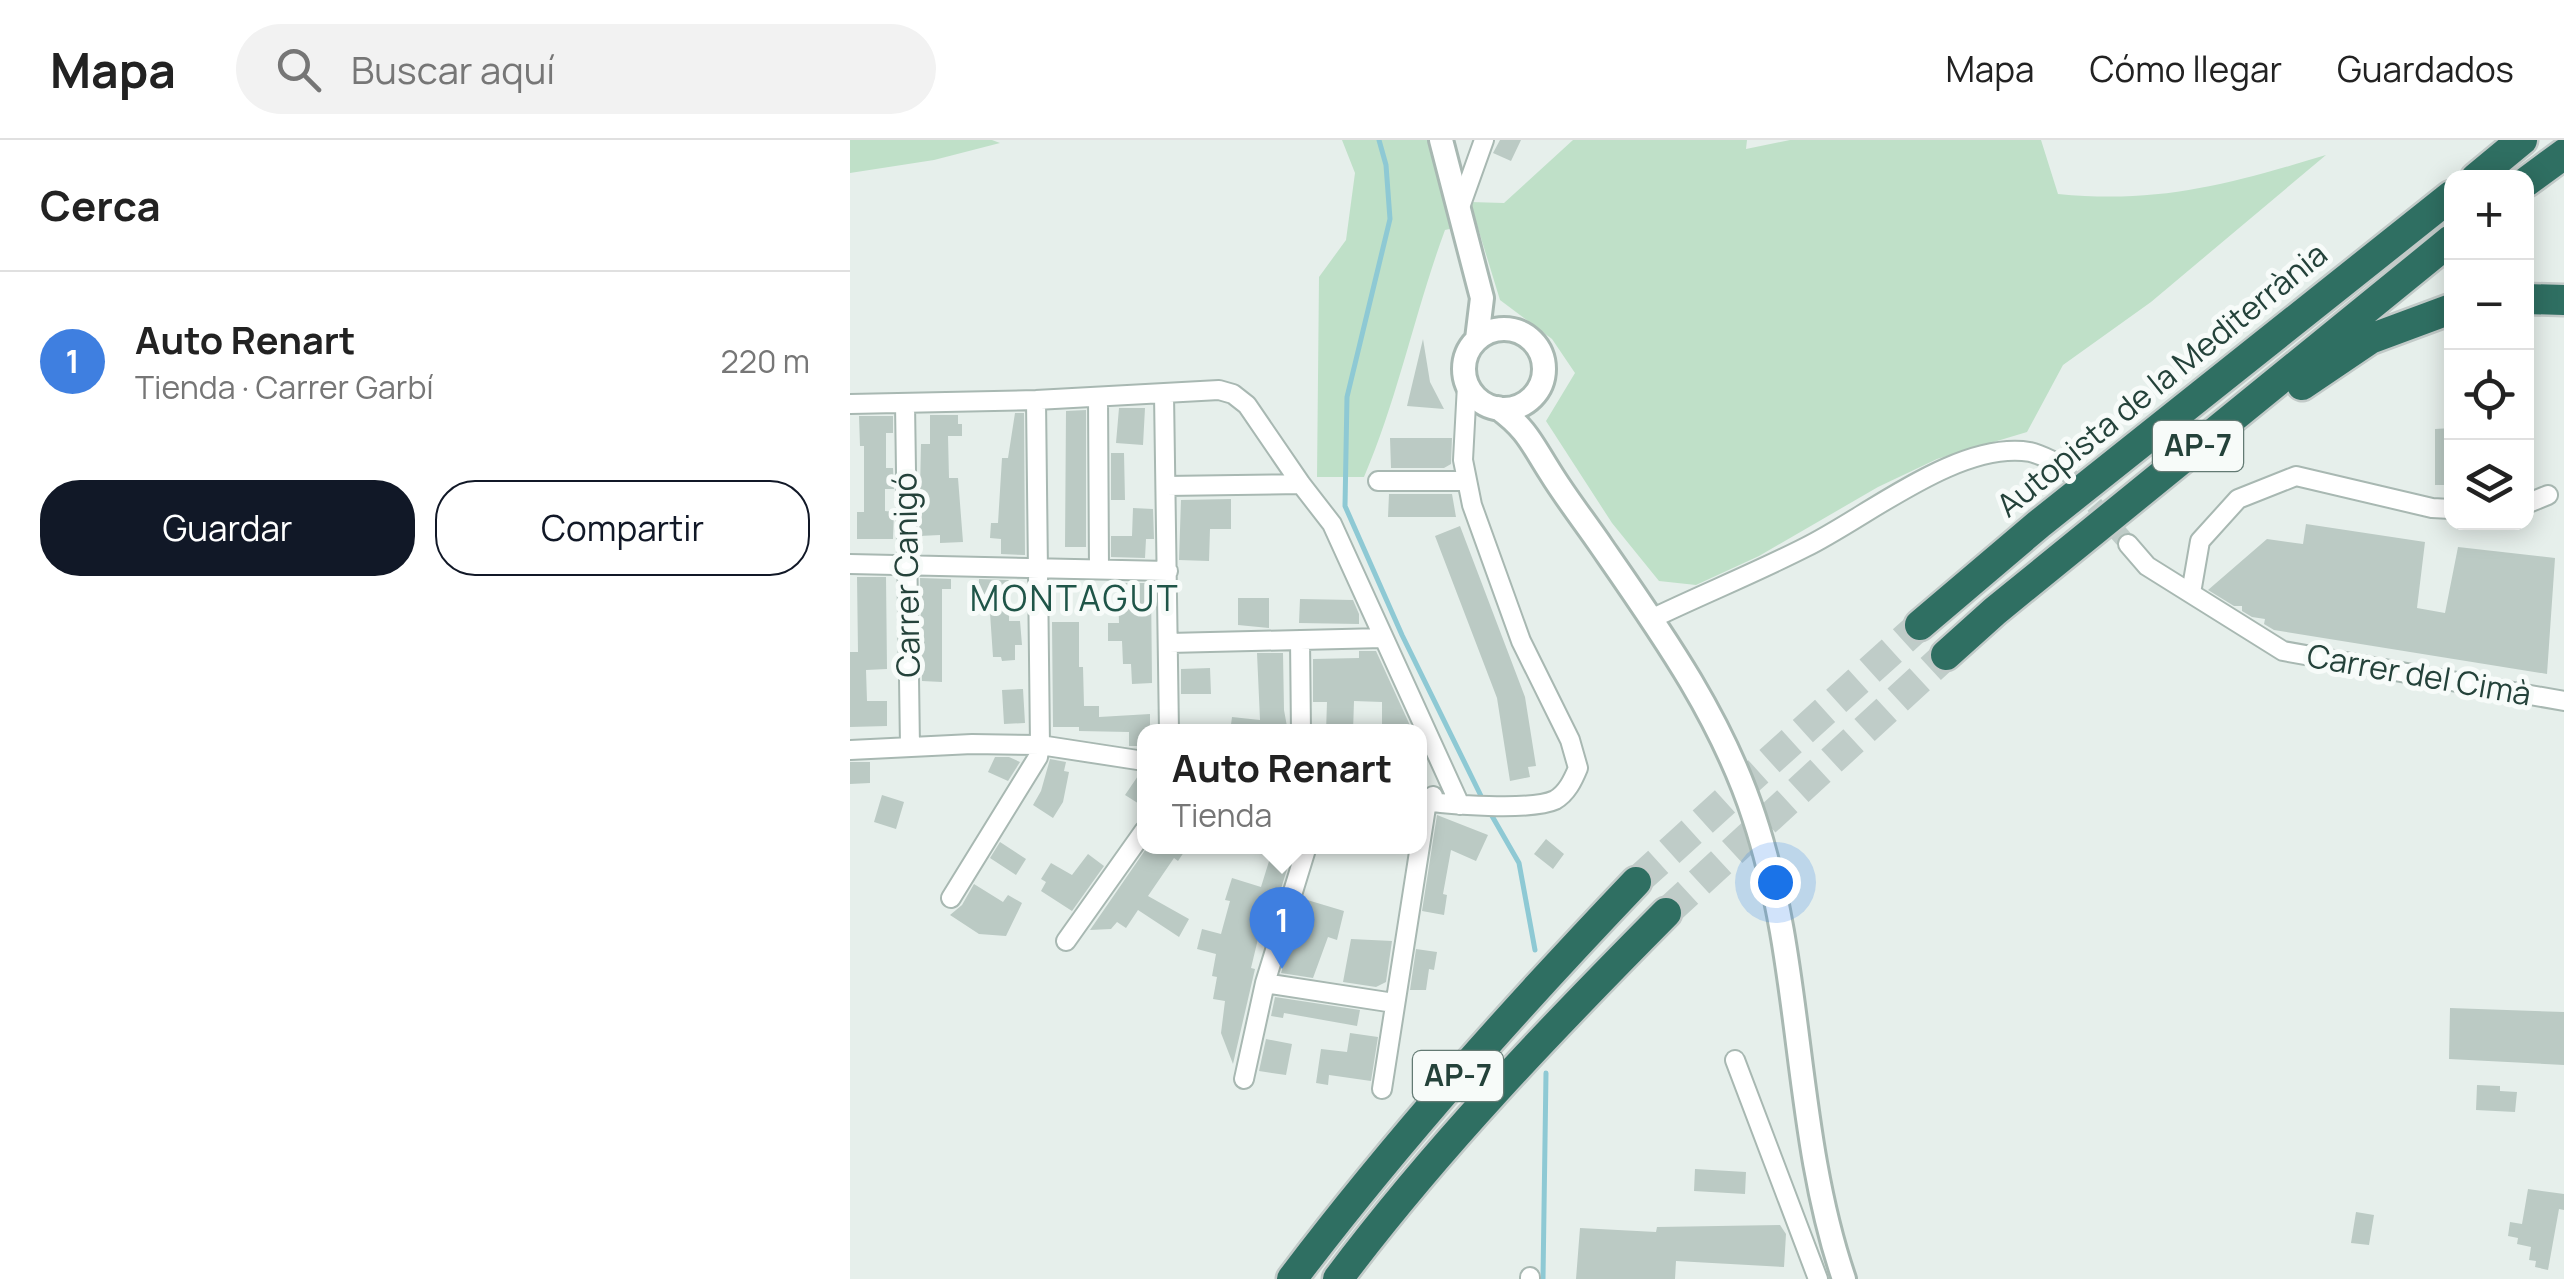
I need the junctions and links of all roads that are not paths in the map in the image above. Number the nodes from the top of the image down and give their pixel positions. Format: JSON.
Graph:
{"nodes":[{"id":1,"x":1442,"y":140,"type":"edge"},
{"id":2,"x":1484,"y":140,"type":"edge"},
{"id":3,"x":2496,"y":140,"type":"edge"},
{"id":4,"x":2522,"y":140,"type":"edge"},
{"id":5,"x":2564,"y":154,"type":"edge"},
{"id":6,"x":2465,"y":170,"type":"edge"},
{"id":7,"x":2486,"y":170,"type":"edge"},
{"id":8,"x":2534,"y":176,"type":"edge"},
{"id":9,"x":2444,"y":191,"type":"edge"},
{"id":10,"x":2444,"y":202,"type":"edge"},
{"id":11,"x":1459,"y":210,"type":"junction"},
{"id":12,"x":2390,"y":242,"type":"junction"},
{"id":13,"x":2444,"y":246,"type":"edge"},
{"id":14,"x":1482,"y":298,"type":"junction"},
{"id":15,"x":2534,"y":299,"type":"edge"},
{"id":16,"x":2564,"y":300,"type":"edge"},
{"id":17,"x":2444,"y":312,"type":"edge"},
{"id":18,"x":1513,"y":330,"type":"junction"},
{"id":19,"x":1478,"y":339,"type":"junction"},
{"id":20,"x":1468,"y":385,"type":"junction"},
{"id":21,"x":1164,"y":394,"type":"junction"},
{"id":22,"x":1534,"y":394,"type":"junction"},
{"id":23,"x":1098,"y":397,"type":"junction"},
{"id":24,"x":1036,"y":400,"type":"junction"},
{"id":25,"x":850,"y":404,"type":"edge"},
{"id":26,"x":905,"y":404,"type":"junction"},
{"id":27,"x":1494,"y":407,"type":"junction"},
{"id":28,"x":1468,"y":419,"type":"junction"},
{"id":29,"x":1528,"y":433,"type":"junction"},
{"id":30,"x":2058,"y":464,"type":"tunnel mouth"},
{"id":31,"x":1378,"y":481,"type":"dead end"},
{"id":32,"x":1465,"y":481,"type":"junction"},
{"id":33,"x":1301,"y":484,"type":"junction"},
{"id":34,"x":1166,"y":486,"type":"junction"},
{"id":35,"x":2548,"y":495,"type":"dead end"},
{"id":36,"x":2534,"y":501,"type":"edge"},
{"id":37,"x":2444,"y":509,"type":"edge"},
{"id":38,"x":2128,"y":544,"type":"tunnel mouth"},
{"id":39,"x":850,"y":564,"type":"edge"},
{"id":40,"x":906,"y":565,"type":"junction"},
{"id":41,"x":1037,"y":568,"type":"junction"},
{"id":42,"x":1098,"y":569,"type":"junction"},
{"id":43,"x":1168,"y":571,"type":"junction"},
{"id":44,"x":2021,"y":590,"type":"junction"},
{"id":45,"x":2191,"y":593,"type":"junction"},
{"id":46,"x":1652,"y":619,"type":"junction"},
{"id":47,"x":1920,"y":624,"type":"tunnel mouth"},
{"id":48,"x":1383,"y":638,"type":"junction"},
{"id":49,"x":1300,"y":640,"type":"junction"},
{"id":50,"x":1169,"y":643,"type":"junction"},
{"id":51,"x":1946,"y":655,"type":"tunnel mouth"},
{"id":52,"x":2564,"y":702,"type":"edge"},
{"id":53,"x":1170,"y":724,"type":"edge"},
{"id":54,"x":1301,"y":724,"type":"edge"},
{"id":55,"x":1423,"y":724,"type":"edge"},
{"id":56,"x":1427,"y":733,"type":"edge"},
{"id":57,"x":1040,"y":745,"type":"junction"},
{"id":58,"x":910,"y":746,"type":"junction"},
{"id":59,"x":850,"y":750,"type":"edge"},
{"id":60,"x":1137,"y":760,"type":"edge"},
{"id":61,"x":1450,"y":782,"type":"junction"},
{"id":62,"x":1427,"y":798,"type":"edge"},
{"id":63,"x":1427,"y":800,"type":"edge"},
{"id":64,"x":1476,"y":805,"type":"junction"},
{"id":65,"x":1137,"y":841,"type":"edge"},
{"id":66,"x":1304,"y":854,"type":"edge"},
{"id":67,"x":1416,"y":854,"type":"edge"},
{"id":68,"x":1636,"y":882,"type":"tunnel mouth"},
{"id":69,"x":951,"y":898,"type":"dead end"},
{"id":70,"x":1666,"y":913,"type":"tunnel mouth"},
{"id":71,"x":1066,"y":941,"type":"dead end"},
{"id":72,"x":1265,"y":983,"type":"junction"},
{"id":73,"x":1394,"y":1003,"type":"junction"},
{"id":74,"x":1734,"y":1060,"type":"dead end"},
{"id":75,"x":1244,"y":1079,"type":"dead end"},
{"id":76,"x":1382,"y":1090,"type":"dead end"},
{"id":77,"x":1292,"y":1279,"type":"edge"},
{"id":78,"x":1338,"y":1279,"type":"edge"},
{"id":79,"x":1818,"y":1279,"type":"edge"},
{"id":80,"x":1844,"y":1279,"type":"edge"}],
"edges":[{"from":1,"to":11,"type":"street"},
{"from":2,"to":11,"type":"street"},
{"from":3,"to":6,"type":"highway"},
{"from":4,"to":7,"type":"highway"},
{"from":5,"to":8,"type":"highway"},
{"from":9,"to":12,"type":"highway"},
{"from":10,"to":12,"type":"highway","name":"Autopista de la Mediterrània","number":"AP-7"},
{"from":11,"to":14,"type":"street"},
{"from":12,"to":47,"type":"highway","name":"Autopista de la Mediterrània","number":"AP-7"},
{"from":13,"to":44,"type":"highway","number":"AP-7"},
{"from":14,"to":18,"type":"street"},
{"from":14,"to":19,"type":"street"},
{"from":15,"to":16,"type":"highway"},
{"from":17,"to":44,"type":"highway"},
{"from":18,"to":19,"type":"street"},
{"from":18,"to":22,"type":"street"},
{"from":19,"to":20,"type":"street"},
{"from":20,"to":27,"type":"street"},
{"from":20,"to":28,"type":"street"},
{"from":21,"to":23,"type":"street"},
{"from":21,"to":33,"type":"street"},
{"from":21,"to":34,"type":"street"},
{"from":22,"to":27,"type":"street"},
{"from":22,"to":29,"type":"street"},
{"from":23,"to":24,"type":"street"},
{"from":23,"to":42,"type":"street"},
{"from":24,"to":26,"type":"street"},
{"from":24,"to":41,"type":"street"},
{"from":25,"to":26,"type":"street"},
{"from":26,"to":40,"type":"street","name":"Carrer Canigó"},
{"from":27,"to":28,"type":"street"},
{"from":27,"to":29,"type":"street"},
{"from":28,"to":32,"type":"street"},
{"from":29,"to":46,"type":"street"},
{"from":30,"to":46,"type":"street"},
{"from":31,"to":32,"type":"street"},
{"from":32,"to":64,"type":"street"},
{"from":33,"to":34,"type":"street"},
{"from":33,"to":48,"type":"street"},
{"from":34,"to":43,"type":"street"},
{"from":35,"to":36,"type":"street"},
{"from":37,"to":45,"type":"street"},
{"from":38,"to":45,"type":"street","name":"Carrer del Cimà"},
{"from":39,"to":40,"type":"street"},
{"from":40,"to":41,"type":"street"},
{"from":40,"to":58,"type":"street","name":"Carrer Canigó"},
{"from":41,"to":42,"type":"street"},
{"from":41,"to":57,"type":"street"},
{"from":42,"to":43,"type":"street"},
{"from":43,"to":50,"type":"street"},
{"from":44,"to":51,"type":"highway","number":"AP-7"},
{"from":45,"to":52,"type":"street","name":"Carrer del Cimà"},
{"from":46,"to":80,"type":"street"},
{"from":48,"to":49,"type":"street"},
{"from":48,"to":55,"type":"street"},
{"from":49,"to":50,"type":"street"},
{"from":49,"to":54,"type":"street"},
{"from":50,"to":53,"type":"street"},
{"from":56,"to":61,"type":"street"},
{"from":57,"to":58,"type":"street"},
{"from":57,"to":60,"type":"street"},
{"from":57,"to":69,"type":"street"},
{"from":58,"to":59,"type":"street"},
{"from":61,"to":62,"type":"street"},
{"from":61,"to":64,"type":"street"},
{"from":63,"to":64,"type":"street"},
{"from":65,"to":71,"type":"street"},
{"from":66,"to":72,"type":"street"},
{"from":67,"to":73,"type":"street"},
{"from":68,"to":77,"type":"highway","number":"AP-7"},
{"from":70,"to":78,"type":"highway","number":"AP-7"},
{"from":72,"to":73,"type":"street"},
{"from":72,"to":75,"type":"street"},
{"from":73,"to":76,"type":"street"},
{"from":74,"to":79,"type":"street"}]}
